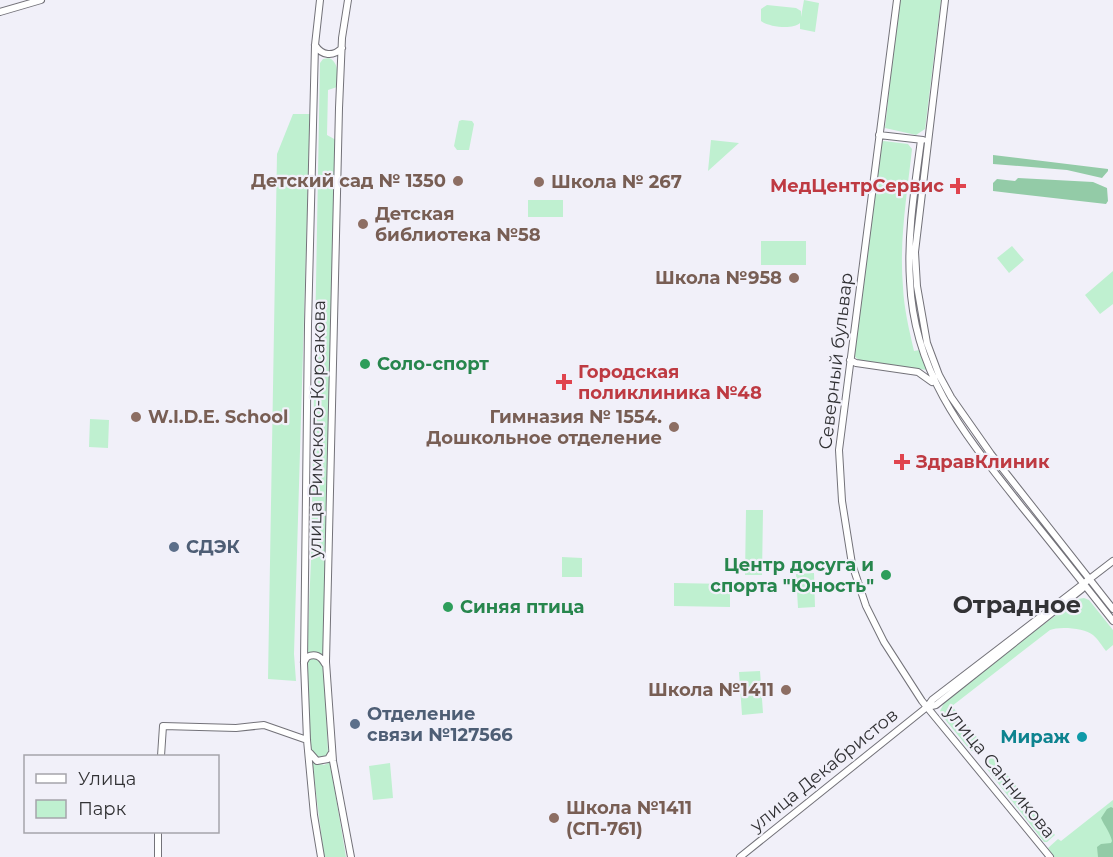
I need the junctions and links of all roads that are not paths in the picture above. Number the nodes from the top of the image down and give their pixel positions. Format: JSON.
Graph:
{"nodes":[{"id":1,"x":41,"y":0,"type":"edge"},
{"id":2,"x":320,"y":0,"type":"edge"},
{"id":3,"x":346,"y":0,"type":"edge"},
{"id":4,"x":897,"y":0,"type":"edge"},
{"id":5,"x":945,"y":0,"type":"edge"},
{"id":6,"x":0,"y":12,"type":"edge"},
{"id":7,"x":315,"y":45,"type":"junction"},
{"id":8,"x":342,"y":48,"type":"junction"},
{"id":9,"x":879,"y":135,"type":"junction"},
{"id":10,"x":924,"y":140,"type":"junction"},
{"id":11,"x":850,"y":360,"type":"junction"},
{"id":12,"x":935,"y":384,"type":"junction"},
{"id":13,"x":1113,"y":561,"type":"edge"},
{"id":14,"x":1087,"y":582,"type":"junction"},
{"id":15,"x":1113,"y":609,"type":"edge"},
{"id":16,"x":1113,"y":621,"type":"edge"},
{"id":17,"x":304,"y":663,"type":"junction"},
{"id":18,"x":326,"y":667,"type":"junction"},
{"id":19,"x":927,"y":707,"type":"junction"},
{"id":20,"x":307,"y":740,"type":"junction"},
{"id":21,"x":308,"y":750,"type":"junction"},
{"id":22,"x":332,"y":752,"type":"junction"},
{"id":23,"x":161,"y":755,"type":"edge"},
{"id":24,"x":158,"y":833,"type":"edge"},
{"id":25,"x":158,"y":857,"type":"edge"},
{"id":26,"x":321,"y":857,"type":"edge"},
{"id":27,"x":351,"y":857,"type":"edge"},
{"id":28,"x":740,"y":857,"type":"edge"},
{"id":29,"x":1050,"y":857,"type":"edge"}],
"edges":[{"from":1,"to":6,"type":"main road"},
{"from":2,"to":7,"type":"main road","name":"улица Римского-Корсакова"},
{"from":3,"to":8,"type":"main road","name":"улица Римского-Корсакова"},
{"from":4,"to":9,"type":"main road","name":"Северный бульвар"},
{"from":5,"to":10,"type":"main road"},
{"from":7,"to":8,"type":"main road"},
{"from":7,"to":17,"type":"main road","name":"улица Римского-Корсакова"},
{"from":8,"to":18,"type":"main road","name":"улица Римского-Корсакова"},
{"from":9,"to":10,"type":"main road"},
{"from":9,"to":11,"type":"main road","name":"Северный бульвар"},
{"from":10,"to":12,"type":"main road"},
{"from":10,"to":14,"type":"main road"},
{"from":11,"to":12,"type":"main road"},
{"from":11,"to":19,"type":"main road","name":"Северный бульвар"},
{"from":12,"to":14,"type":"main road"},
{"from":13,"to":14,"type":"main road","name":"улица Декабристов"},
{"from":14,"to":15,"type":"main road"},
{"from":14,"to":16,"type":"main road"},
{"from":14,"to":19,"type":"main road","name":"улица Декабристов"},
{"from":17,"to":18,"type":"main road"},
{"from":17,"to":20,"type":"main road","name":"улица Римского-Корсакова"},
{"from":18,"to":22,"type":"main road","name":"улица Римского-Корсакова"},
{"from":19,"to":28,"type":"main road","name":"улица Декабристов"},
{"from":19,"to":29,"type":"main road","name":"улица Санникова"},
{"from":20,"to":21,"type":"main road","name":"улица Римского-Корсакова"},
{"from":20,"to":23,"type":"main road"},
{"from":21,"to":22,"type":"main road"},
{"from":21,"to":26,"type":"main road","name":"улица Римского-Корсакова"},
{"from":22,"to":27,"type":"main road","name":"улица Римского-Корсакова"},
{"from":24,"to":25,"type":"main road"}]}
